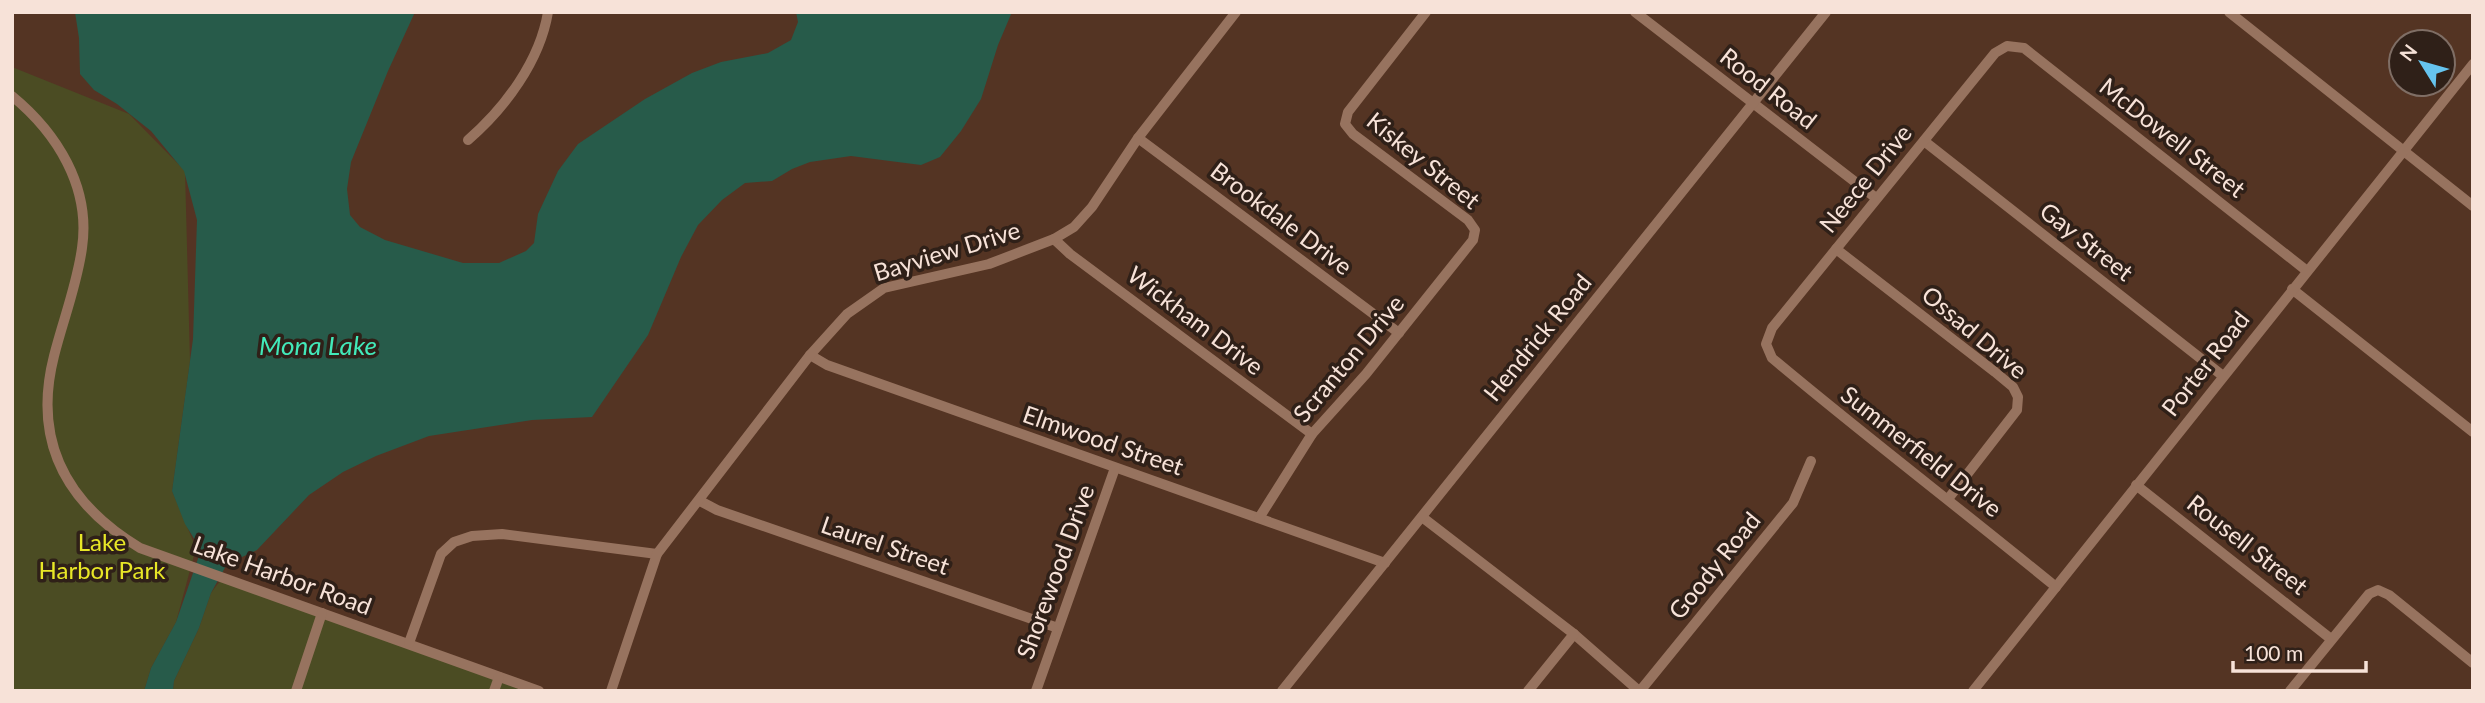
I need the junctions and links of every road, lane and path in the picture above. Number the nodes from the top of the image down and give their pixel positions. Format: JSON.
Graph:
{"nodes":[{"id":1,"x":548,"y":12,"type":"edge"},
{"id":2,"x":1236,"y":12,"type":"edge"},
{"id":3,"x":1426,"y":12,"type":"edge"},
{"id":4,"x":1826,"y":12,"type":"edge"},
{"id":5,"x":2229,"y":12,"type":"edge"},
{"id":6,"x":1638,"y":13,"type":"edge"},
{"id":7,"x":2007,"y":46,"type":"joint"},
{"id":8,"x":2473,"y":64,"type":"edge"},
{"id":9,"x":12,"y":96,"type":"edge"},
{"id":10,"x":1753,"y":104,"type":"junction"},
{"id":11,"x":1138,"y":138,"type":"junction"},
{"id":12,"x":468,"y":140,"type":"dead end"},
{"id":13,"x":1924,"y":141,"type":"junction"},
{"id":14,"x":2404,"y":152,"type":"junction"},
{"id":15,"x":1875,"y":198,"type":"junction"},
{"id":16,"x":2473,"y":206,"type":"edge"},
{"id":17,"x":1475,"y":230,"type":"joint"},
{"id":18,"x":1054,"y":239,"type":"junction"},
{"id":19,"x":1836,"y":249,"type":"junction"},
{"id":20,"x":2307,"y":271,"type":"junction"},
{"id":21,"x":2292,"y":289,"type":"junction"},
{"id":22,"x":1399,"y":332,"type":"junction"},
{"id":23,"x":1766,"y":344,"type":"joint"},
{"id":24,"x":810,"y":355,"type":"junction"},
{"id":25,"x":2223,"y":376,"type":"junction"},
{"id":26,"x":2473,"y":432,"type":"edge"},
{"id":27,"x":1312,"y":434,"type":"junction"},
{"id":28,"x":1811,"y":461,"type":"dead end"},
{"id":29,"x":1115,"y":468,"type":"junction"},
{"id":30,"x":2136,"y":485,"type":"junction"},
{"id":31,"x":1948,"y":499,"type":"junction"},
{"id":32,"x":700,"y":500,"type":"junction"},
{"id":33,"x":1422,"y":517,"type":"junction"},
{"id":34,"x":1259,"y":518,"type":"junction"},
{"id":35,"x":657,"y":554,"type":"junction"},
{"id":36,"x":1385,"y":563,"type":"junction"},
{"id":37,"x":2056,"y":587,"type":"junction"},
{"id":38,"x":322,"y":613,"type":"junction"},
{"id":39,"x":1058,"y":628,"type":"junction"},
{"id":40,"x":1574,"y":634,"type":"junction"},
{"id":41,"x":2331,"y":639,"type":"junction"},
{"id":42,"x":409,"y":643,"type":"junction"},
{"id":43,"x":2473,"y":663,"type":"edge"},
{"id":44,"x":499,"y":677,"type":"junction"},
{"id":45,"x":296,"y":691,"type":"edge"},
{"id":46,"x":494,"y":691,"type":"edge"},
{"id":47,"x":539,"y":691,"type":"edge"},
{"id":48,"x":611,"y":691,"type":"edge"},
{"id":49,"x":1035,"y":691,"type":"edge"},
{"id":50,"x":1282,"y":691,"type":"edge"},
{"id":51,"x":1528,"y":691,"type":"edge"},
{"id":52,"x":1640,"y":691,"type":"edge"},
{"id":53,"x":1973,"y":691,"type":"edge"},
{"id":54,"x":2290,"y":691,"type":"edge"}],
"edges":[{"from":1,"to":12,"type":"street"},
{"from":2,"to":11,"type":"street","name":"Bayview Drive"},
{"from":3,"to":17,"type":"street","name":"Kiskey Street"},
{"from":4,"to":10,"type":"street","name":"Hendrick Road"},
{"from":5,"to":14,"type":"street"},
{"from":6,"to":10,"type":"street","name":"Rood Road"},
{"from":7,"to":13,"type":"street","name":"Neece Drive"},
{"from":7,"to":20,"type":"street","name":"McDowell Street"},
{"from":8,"to":14,"type":"street","name":"Porter Road"},
{"from":9,"to":38,"type":"street","name":"Lake Harbor Road"},
{"from":10,"to":15,"type":"street","name":"Rood Road"},
{"from":10,"to":33,"type":"street","name":"Hendrick Road"},
{"from":11,"to":18,"type":"street","name":"Bayview Drive"},
{"from":11,"to":22,"type":"street","name":"Brookdale Drive"},
{"from":13,"to":15,"type":"street","name":"Neece Drive"},
{"from":13,"to":25,"type":"street","name":"Gay Street"},
{"from":14,"to":16,"type":"street"},
{"from":14,"to":20,"type":"street","name":"Porter Road"},
{"from":15,"to":19,"type":"street","name":"Neece Drive"},
{"from":17,"to":22,"type":"street","name":"Scranton Drive"},
{"from":18,"to":24,"type":"street","name":"Bayview Drive"},
{"from":18,"to":27,"type":"street","name":"Wickham Drive"},
{"from":19,"to":23,"type":"street","name":"Neece Drive"},
{"from":19,"to":31,"type":"street","name":"Ossad Drive"},
{"from":20,"to":21,"type":"street","name":"Porter Road"},
{"from":21,"to":25,"type":"street","name":"Porter Road"},
{"from":21,"to":26,"type":"street"},
{"from":22,"to":27,"type":"street","name":"Scranton Drive"},
{"from":23,"to":31,"type":"street","name":"Summerfield Drive"},
{"from":24,"to":29,"type":"street","name":"Elmwood Street"},
{"from":24,"to":32,"type":"street","name":"Bayview Drive"},
{"from":25,"to":30,"type":"street","name":"Porter Road"},
{"from":27,"to":34,"type":"street","name":"Scranton Drive"},
{"from":28,"to":52,"type":"street","name":"Goody Road"},
{"from":29,"to":34,"type":"street","name":"Elmwood Street"},
{"from":29,"to":39,"type":"street","name":"Shorewood Drive"},
{"from":30,"to":37,"type":"street","name":"Porter Road"},
{"from":30,"to":41,"type":"street","name":"Rousell Street"},
{"from":31,"to":37,"type":"street","name":"Summerfield Drive"},
{"from":32,"to":35,"type":"street","name":"Bayview Drive"},
{"from":32,"to":39,"type":"street","name":"Laurel Street"},
{"from":33,"to":36,"type":"street","name":"Hendrick Road"},
{"from":33,"to":40,"type":"street"},
{"from":34,"to":36,"type":"street","name":"Elmwood Street"},
{"from":35,"to":42,"type":"street"},
{"from":35,"to":48,"type":"street","name":"Bayview Drive"},
{"from":36,"to":50,"type":"street","name":"Hendrick Road"},
{"from":37,"to":53,"type":"street","name":"Porter Road"},
{"from":38,"to":42,"type":"street","name":"Lake Harbor Road"},
{"from":38,"to":45,"type":"street"},
{"from":39,"to":49,"type":"street","name":"Shorewood Drive"},
{"from":40,"to":51,"type":"street"},
{"from":40,"to":52,"type":"street"},
{"from":41,"to":43,"type":"street"},
{"from":41,"to":54,"type":"street"},
{"from":42,"to":44,"type":"street","name":"Lake Harbor Road"},
{"from":44,"to":46,"type":"street"},
{"from":44,"to":47,"type":"street","name":"Lake Harbor Road"}]}
